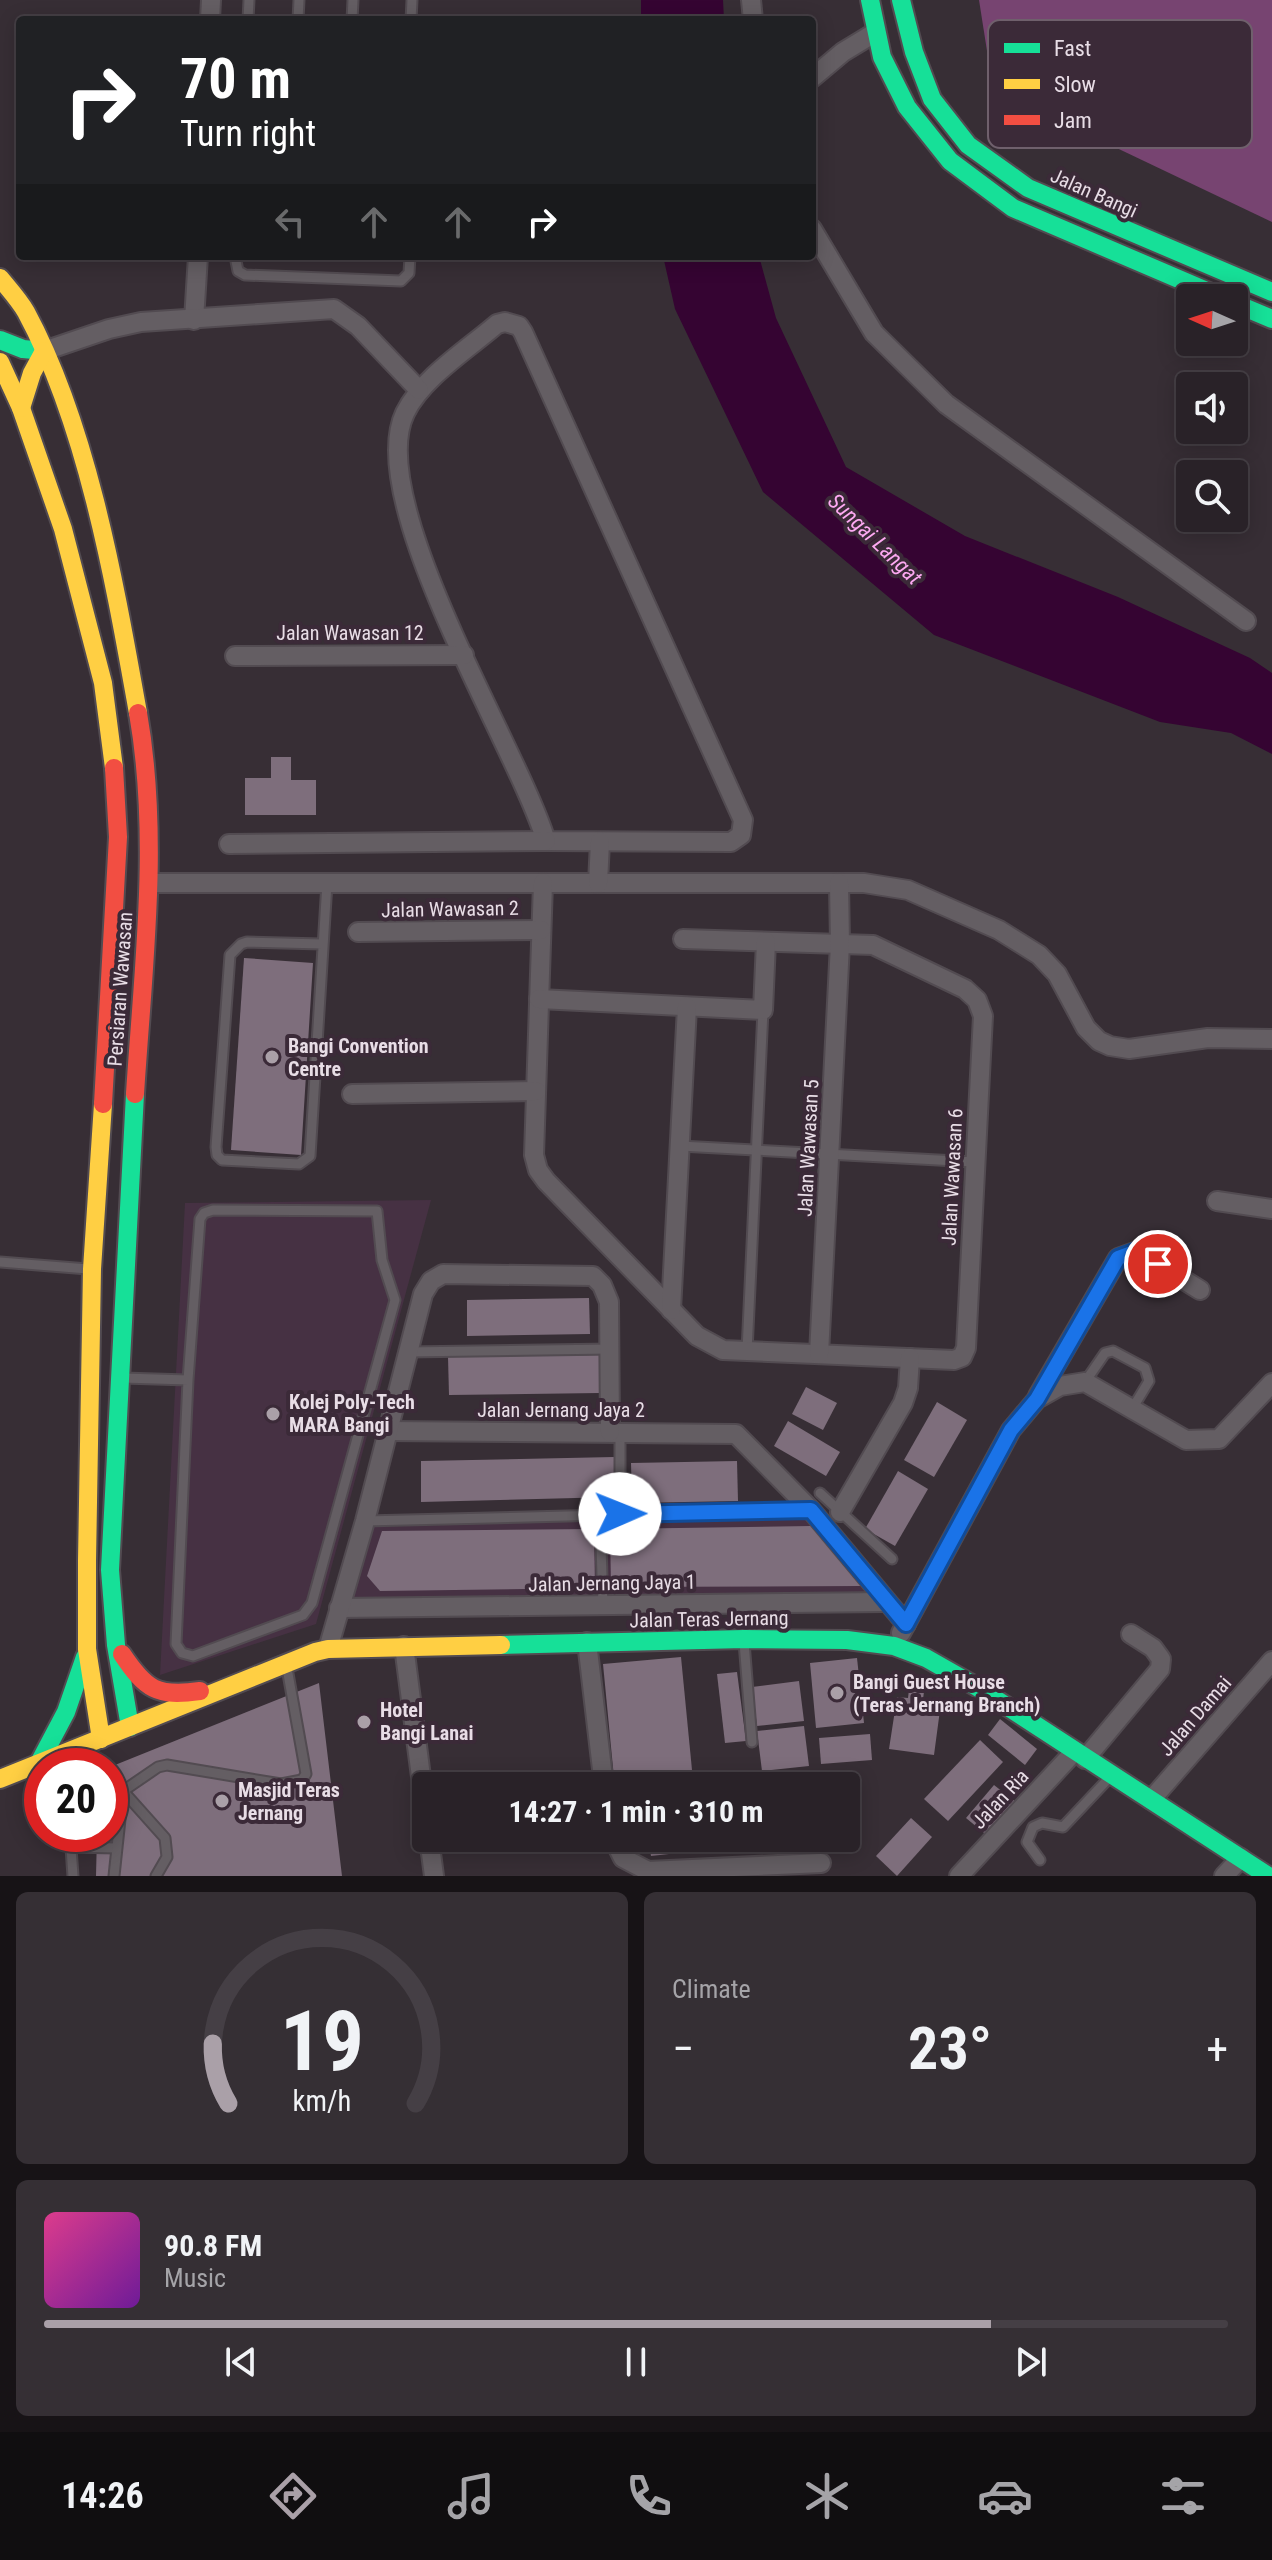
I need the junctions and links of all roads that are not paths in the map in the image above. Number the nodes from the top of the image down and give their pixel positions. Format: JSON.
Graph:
{"nodes":[{"id":1,"x":870,"y":0,"type":"edge"},
{"id":2,"x":901,"y":0,"type":"edge"},
{"id":3,"x":876,"y":32,"type":"junction"},
{"id":4,"x":816,"y":75,"type":"edge"},
{"id":5,"x":816,"y":236,"type":"edge"},
{"id":6,"x":198,"y":260,"type":"edge"},
{"id":7,"x":236,"y":260,"type":"edge"},
{"id":8,"x":410,"y":260,"type":"edge"},
{"id":9,"x":0,"y":278,"type":"edge"},
{"id":10,"x":1190,"y":284,"type":"edge"},
{"id":11,"x":1272,"y":292,"type":"edge"},
{"id":12,"x":1248,"y":309,"type":"edge"},
{"id":13,"x":1272,"y":319,"type":"edge"},
{"id":14,"x":194,"y":320,"type":"junction"},
{"id":15,"x":0,"y":340,"type":"edge"},
{"id":16,"x":44,"y":351,"type":"junction"},
{"id":17,"x":0,"y":362,"type":"edge"},
{"id":18,"x":419,"y":390,"type":"junction"},
{"id":19,"x":21,"y":408,"type":"junction"},
{"id":20,"x":1246,"y":621,"type":"dead end"},
{"id":21,"x":464,"y":655,"type":"junction"},
{"id":22,"x":235,"y":656,"type":"dead end"},
{"id":23,"x":118,"y":837,"type":"junction"},
{"id":24,"x":546,"y":841,"type":"junction"},
{"id":25,"x":600,"y":842,"type":"junction"},
{"id":26,"x":229,"y":844,"type":"dead end"},
{"id":27,"x":149,"y":883,"type":"junction"},
{"id":28,"x":327,"y":883,"type":"junction"},
{"id":29,"x":543,"y":883,"type":"junction"},
{"id":30,"x":598,"y":883,"type":"junction"},
{"id":31,"x":839,"y":883,"type":"junction"},
{"id":32,"x":541,"y":930,"type":"junction"},
{"id":33,"x":358,"y":932,"type":"dead end"},
{"id":34,"x":683,"y":939,"type":"dead end"},
{"id":35,"x":766,"y":942,"type":"junction"},
{"id":36,"x":322,"y":944,"type":"junction"},
{"id":37,"x":840,"y":944,"type":"junction"},
{"id":38,"x":113,"y":950,"type":"junction"},
{"id":39,"x":539,"y":999,"type":"junction"},
{"id":40,"x":687,"y":1007,"type":"junction"},
{"id":41,"x":763,"y":1010,"type":"junction"},
{"id":42,"x":1272,"y":1039,"type":"edge"},
{"id":43,"x":536,"y":1091,"type":"junction"},
{"id":44,"x":352,"y":1094,"type":"dead end"},
{"id":45,"x":680,"y":1146,"type":"junction"},
{"id":46,"x":756,"y":1150,"type":"junction"},
{"id":47,"x":829,"y":1155,"type":"junction"},
{"id":48,"x":975,"y":1162,"type":"junction"},
{"id":49,"x":1217,"y":1201,"type":"dead end"},
{"id":50,"x":1272,"y":1209,"type":"edge"},
{"id":51,"x":127,"y":1210,"type":"junction"},
{"id":52,"x":0,"y":1262,"type":"edge"},
{"id":53,"x":92,"y":1269,"type":"junction"},
{"id":54,"x":1200,"y":1290,"type":"dead end"},
{"id":55,"x":671,"y":1310,"type":"junction"},
{"id":56,"x":121,"y":1328,"type":"junction"},
{"id":57,"x":611,"y":1349,"type":"junction"},
{"id":58,"x":747,"y":1351,"type":"junction"},
{"id":59,"x":407,"y":1352,"type":"junction"},
{"id":60,"x":819,"y":1354,"type":"junction"},
{"id":61,"x":910,"y":1358,"type":"junction"},
{"id":62,"x":121,"y":1378,"type":"junction"},
{"id":63,"x":188,"y":1380,"type":"junction"},
{"id":64,"x":1085,"y":1382,"type":"junction"},
{"id":65,"x":1272,"y":1383,"type":"edge"},
{"id":66,"x":1037,"y":1399,"type":"junction"},
{"id":67,"x":1132,"y":1409,"type":"junction"},
{"id":68,"x":386,"y":1431,"type":"junction"},
{"id":69,"x":615,"y":1432,"type":"junction"},
{"id":70,"x":820,"y":1493,"type":"dead end"},
{"id":71,"x":811,"y":1510,"type":"junction"},
{"id":72,"x":840,"y":1512,"type":"junction"},
{"id":73,"x":620,"y":1514,"type":"junction"},
{"id":74,"x":600,"y":1515,"type":"junction"},
{"id":75,"x":365,"y":1521,"type":"junction"},
{"id":76,"x":892,"y":1559,"type":"dead end"},
{"id":77,"x":886,"y":1602,"type":"junction"},
{"id":78,"x":603,"y":1606,"type":"junction"},
{"id":79,"x":339,"y":1608,"type":"junction"},
{"id":80,"x":906,"y":1624,"type":"junction"},
{"id":81,"x":1131,"y":1634,"type":"dead end"},
{"id":82,"x":744,"y":1639,"type":"junction"},
{"id":83,"x":587,"y":1642,"type":"junction"},
{"id":84,"x":116,"y":1645,"type":"junction"},
{"id":85,"x":404,"y":1646,"type":"junction"},
{"id":86,"x":894,"y":1646,"type":"junction"},
{"id":87,"x":87,"y":1649,"type":"junction"},
{"id":88,"x":328,"y":1649,"type":"junction"},
{"id":89,"x":1272,"y":1661,"type":"edge"},
{"id":90,"x":286,"y":1664,"type":"junction"},
{"id":91,"x":233,"y":1685,"type":"junction"},
{"id":92,"x":130,"y":1727,"type":"junction"},
{"id":93,"x":101,"y":1739,"type":"junction"},
{"id":94,"x":752,"y":1742,"type":"dead end"},
{"id":95,"x":51,"y":1748,"type":"edge"},
{"id":96,"x":83,"y":1748,"type":"edge"},
{"id":97,"x":1080,"y":1755,"type":"junction"},
{"id":98,"x":420,"y":1772,"type":"edge"},
{"id":99,"x":602,"y":1772,"type":"edge"},
{"id":100,"x":24,"y":1774,"type":"edge"},
{"id":101,"x":1112,"y":1776,"type":"junction"},
{"id":102,"x":0,"y":1779,"type":"edge"},
{"id":103,"x":128,"y":1788,"type":"edge"},
{"id":104,"x":128,"y":1797,"type":"edge"},
{"id":105,"x":1151,"y":1800,"type":"junction"},
{"id":106,"x":71,"y":1852,"type":"edge"},
{"id":107,"x":116,"y":1852,"type":"edge"},
{"id":108,"x":431,"y":1852,"type":"edge"},
{"id":109,"x":620,"y":1852,"type":"edge"},
{"id":110,"x":1241,"y":1858,"type":"junction"},
{"id":111,"x":1040,"y":1860,"type":"dead end"},
{"id":112,"x":821,"y":1863,"type":"dead end"},
{"id":113,"x":1268,"y":1872,"type":"edge"},
{"id":114,"x":73,"y":1876,"type":"edge"},
{"id":115,"x":114,"y":1876,"type":"edge"},
{"id":116,"x":156,"y":1876,"type":"edge"},
{"id":117,"x":434,"y":1876,"type":"edge"},
{"id":118,"x":959,"y":1876,"type":"edge"},
{"id":119,"x":1224,"y":1876,"type":"edge"}],
"edges":[{"from":1,"to":3,"type":"main road"},
{"from":2,"to":11,"type":"main road","name":"Jalan Bangi"},
{"from":3,"to":4,"type":"street"},
{"from":3,"to":10,"type":"main road"},
{"from":5,"to":20,"type":"street"},
{"from":6,"to":14,"type":"street"},
{"from":7,"to":8,"type":"lane"},
{"from":9,"to":16,"type":"main road","name":"Persiaran Wawasan"},
{"from":12,"to":13,"type":"main road"},
{"from":14,"to":16,"type":"street"},
{"from":14,"to":18,"type":"street"},
{"from":15,"to":16,"type":"main road"},
{"from":16,"to":19,"type":"main road"},
{"from":16,"to":27,"type":"main road","name":"Persiaran Wawasan"},
{"from":17,"to":19,"type":"main road","name":"Persiaran Wawasan"},
{"from":18,"to":21,"type":"street"},
{"from":18,"to":25,"type":"street"},
{"from":19,"to":23,"type":"main road","name":"Persiaran Wawasan"},
{"from":21,"to":22,"type":"street","name":"Jalan Wawasan 12"},
{"from":21,"to":24,"type":"street"},
{"from":23,"to":27,"type":"main road"},
{"from":23,"to":38,"type":"main road","name":"Persiaran Wawasan"},
{"from":24,"to":25,"type":"street"},
{"from":24,"to":26,"type":"street"},
{"from":25,"to":30,"type":"street"},
{"from":27,"to":28,"type":"street"},
{"from":27,"to":38,"type":"main road"},
{"from":27,"to":51,"type":"main road","name":"Persiaran Wawasan"},
{"from":28,"to":29,"type":"street"},
{"from":28,"to":36,"type":"lane"},
{"from":29,"to":30,"type":"street"},
{"from":29,"to":32,"type":"street"},
{"from":30,"to":31,"type":"street"},
{"from":31,"to":37,"type":"street","name":"Jalan Wawasan 5"},
{"from":31,"to":42,"type":"street"},
{"from":32,"to":33,"type":"street","name":"Jalan Wawasan 2"},
{"from":32,"to":39,"type":"street"},
{"from":34,"to":35,"type":"street"},
{"from":35,"to":37,"type":"street"},
{"from":35,"to":41,"type":"street"},
{"from":36,"to":36,"type":"lane"},
{"from":37,"to":47,"type":"street","name":"Jalan Wawasan 5"},
{"from":37,"to":48,"type":"street","name":"Jalan Wawasan 6"},
{"from":38,"to":53,"type":"main road","name":"Persiaran Wawasan"},
{"from":39,"to":40,"type":"street"},
{"from":39,"to":43,"type":"street"},
{"from":40,"to":41,"type":"street"},
{"from":40,"to":45,"type":"street"},
{"from":41,"to":46,"type":"lane"},
{"from":43,"to":44,"type":"street"},
{"from":43,"to":55,"type":"street"},
{"from":45,"to":46,"type":"lane"},
{"from":45,"to":55,"type":"street"},
{"from":46,"to":47,"type":"lane"},
{"from":46,"to":58,"type":"lane"},
{"from":47,"to":48,"type":"lane"},
{"from":47,"to":60,"type":"street","name":"Jalan Wawasan 5"},
{"from":48,"to":61,"type":"street","name":"Jalan Wawasan 6"},
{"from":49,"to":50,"type":"street"},
{"from":51,"to":53,"type":"main road"},
{"from":51,"to":56,"type":"main road","name":"Persiaran Wawasan"},
{"from":52,"to":53,"type":"lane"},
{"from":53,"to":56,"type":"main road"},
{"from":53,"to":87,"type":"main road","name":"Persiaran Wawasan"},
{"from":54,"to":66,"type":"street"},
{"from":55,"to":58,"type":"street"},
{"from":56,"to":62,"type":"main road","name":"Persiaran Wawasan"},
{"from":57,"to":59,"type":"lane"},
{"from":57,"to":59,"type":"street"},
{"from":57,"to":69,"type":"street"},
{"from":58,"to":60,"type":"street"},
{"from":59,"to":68,"type":"street"},
{"from":60,"to":61,"type":"street"},
{"from":61,"to":72,"type":"street"},
{"from":62,"to":63,"type":"lane"},
{"from":62,"to":84,"type":"main road","name":"Persiaran Wawasan"},
{"from":63,"to":63,"type":"lane"},
{"from":64,"to":66,"type":"street"},
{"from":64,"to":67,"type":"street"},
{"from":64,"to":67,"type":"lane"},
{"from":65,"to":67,"type":"street"},
{"from":66,"to":80,"type":"street"},
{"from":68,"to":69,"type":"street","name":"Jalan Jernang Jaya 2"},
{"from":68,"to":75,"type":"street"},
{"from":69,"to":71,"type":"street","name":"Jalan Jernang Jaya 2"},
{"from":69,"to":73,"type":"lane"},
{"from":70,"to":72,"type":"lane"},
{"from":71,"to":73,"type":"lane"},
{"from":71,"to":77,"type":"street"},
{"from":72,"to":76,"type":"lane"},
{"from":73,"to":74,"type":"lane"},
{"from":74,"to":75,"type":"lane"},
{"from":74,"to":78,"type":"lane"},
{"from":75,"to":79,"type":"street"},
{"from":77,"to":78,"type":"street","name":"Jalan Jernang Jaya 1"},
{"from":77,"to":80,"type":"street"},
{"from":78,"to":79,"type":"street","name":"Jalan Jernang Jaya 1"},
{"from":79,"to":88,"type":"street"},
{"from":80,"to":86,"type":"street"},
{"from":81,"to":97,"type":"street","name":"Jalan Ria"},
{"from":82,"to":83,"type":"main road","name":"Jalan Teras Jernang"},
{"from":82,"to":86,"type":"main road","name":"Jalan Teras Jernang"},
{"from":82,"to":94,"type":"lane"},
{"from":83,"to":85,"type":"main road","name":"Jalan Teras Jernang"},
{"from":83,"to":99,"type":"street"},
{"from":84,"to":91,"type":"main road"},
{"from":84,"to":92,"type":"main road","name":"Persiaran Wawasan"},
{"from":85,"to":88,"type":"main road","name":"Jalan Teras Jernang"},
{"from":85,"to":98,"type":"street"},
{"from":86,"to":97,"type":"main road","name":"Jalan Teras Jernang"},
{"from":87,"to":93,"type":"main road","name":"Persiaran Wawasan"},
{"from":87,"to":95,"type":"main road"},
{"from":88,"to":90,"type":"main road","name":"Jalan Teras Jernang"},
{"from":89,"to":105,"type":"street","name":"Jalan Damai"},
{"from":90,"to":91,"type":"main road","name":"Jalan Teras Jernang"},
{"from":90,"to":103,"type":"lane"},
{"from":91,"to":92,"type":"main road","name":"Jalan Teras Jernang"},
{"from":92,"to":93,"type":"main road","name":"Jalan Teras Jernang"},
{"from":93,"to":96,"type":"main road","name":"Jalan Teras Jernang"},
{"from":97,"to":101,"type":"main road","name":"Jalan Teras Jernang"},
{"from":97,"to":118,"type":"street","name":"Jalan Ria"},
{"from":100,"to":102,"type":"main road","name":"Jalan Teras Jernang"},
{"from":101,"to":105,"type":"main road","name":"Jalan Teras Jernang"},
{"from":101,"to":111,"type":"lane"},
{"from":104,"to":116,"type":"lane"},
{"from":105,"to":110,"type":"main road","name":"Jalan Teras Jernang"},
{"from":106,"to":114,"type":"lane"},
{"from":107,"to":115,"type":"lane"},
{"from":108,"to":117,"type":"street"},
{"from":109,"to":112,"type":"street"},
{"from":110,"to":113,"type":"main road","name":"Jalan Teras Jernang"},
{"from":110,"to":119,"type":"street"}]}
